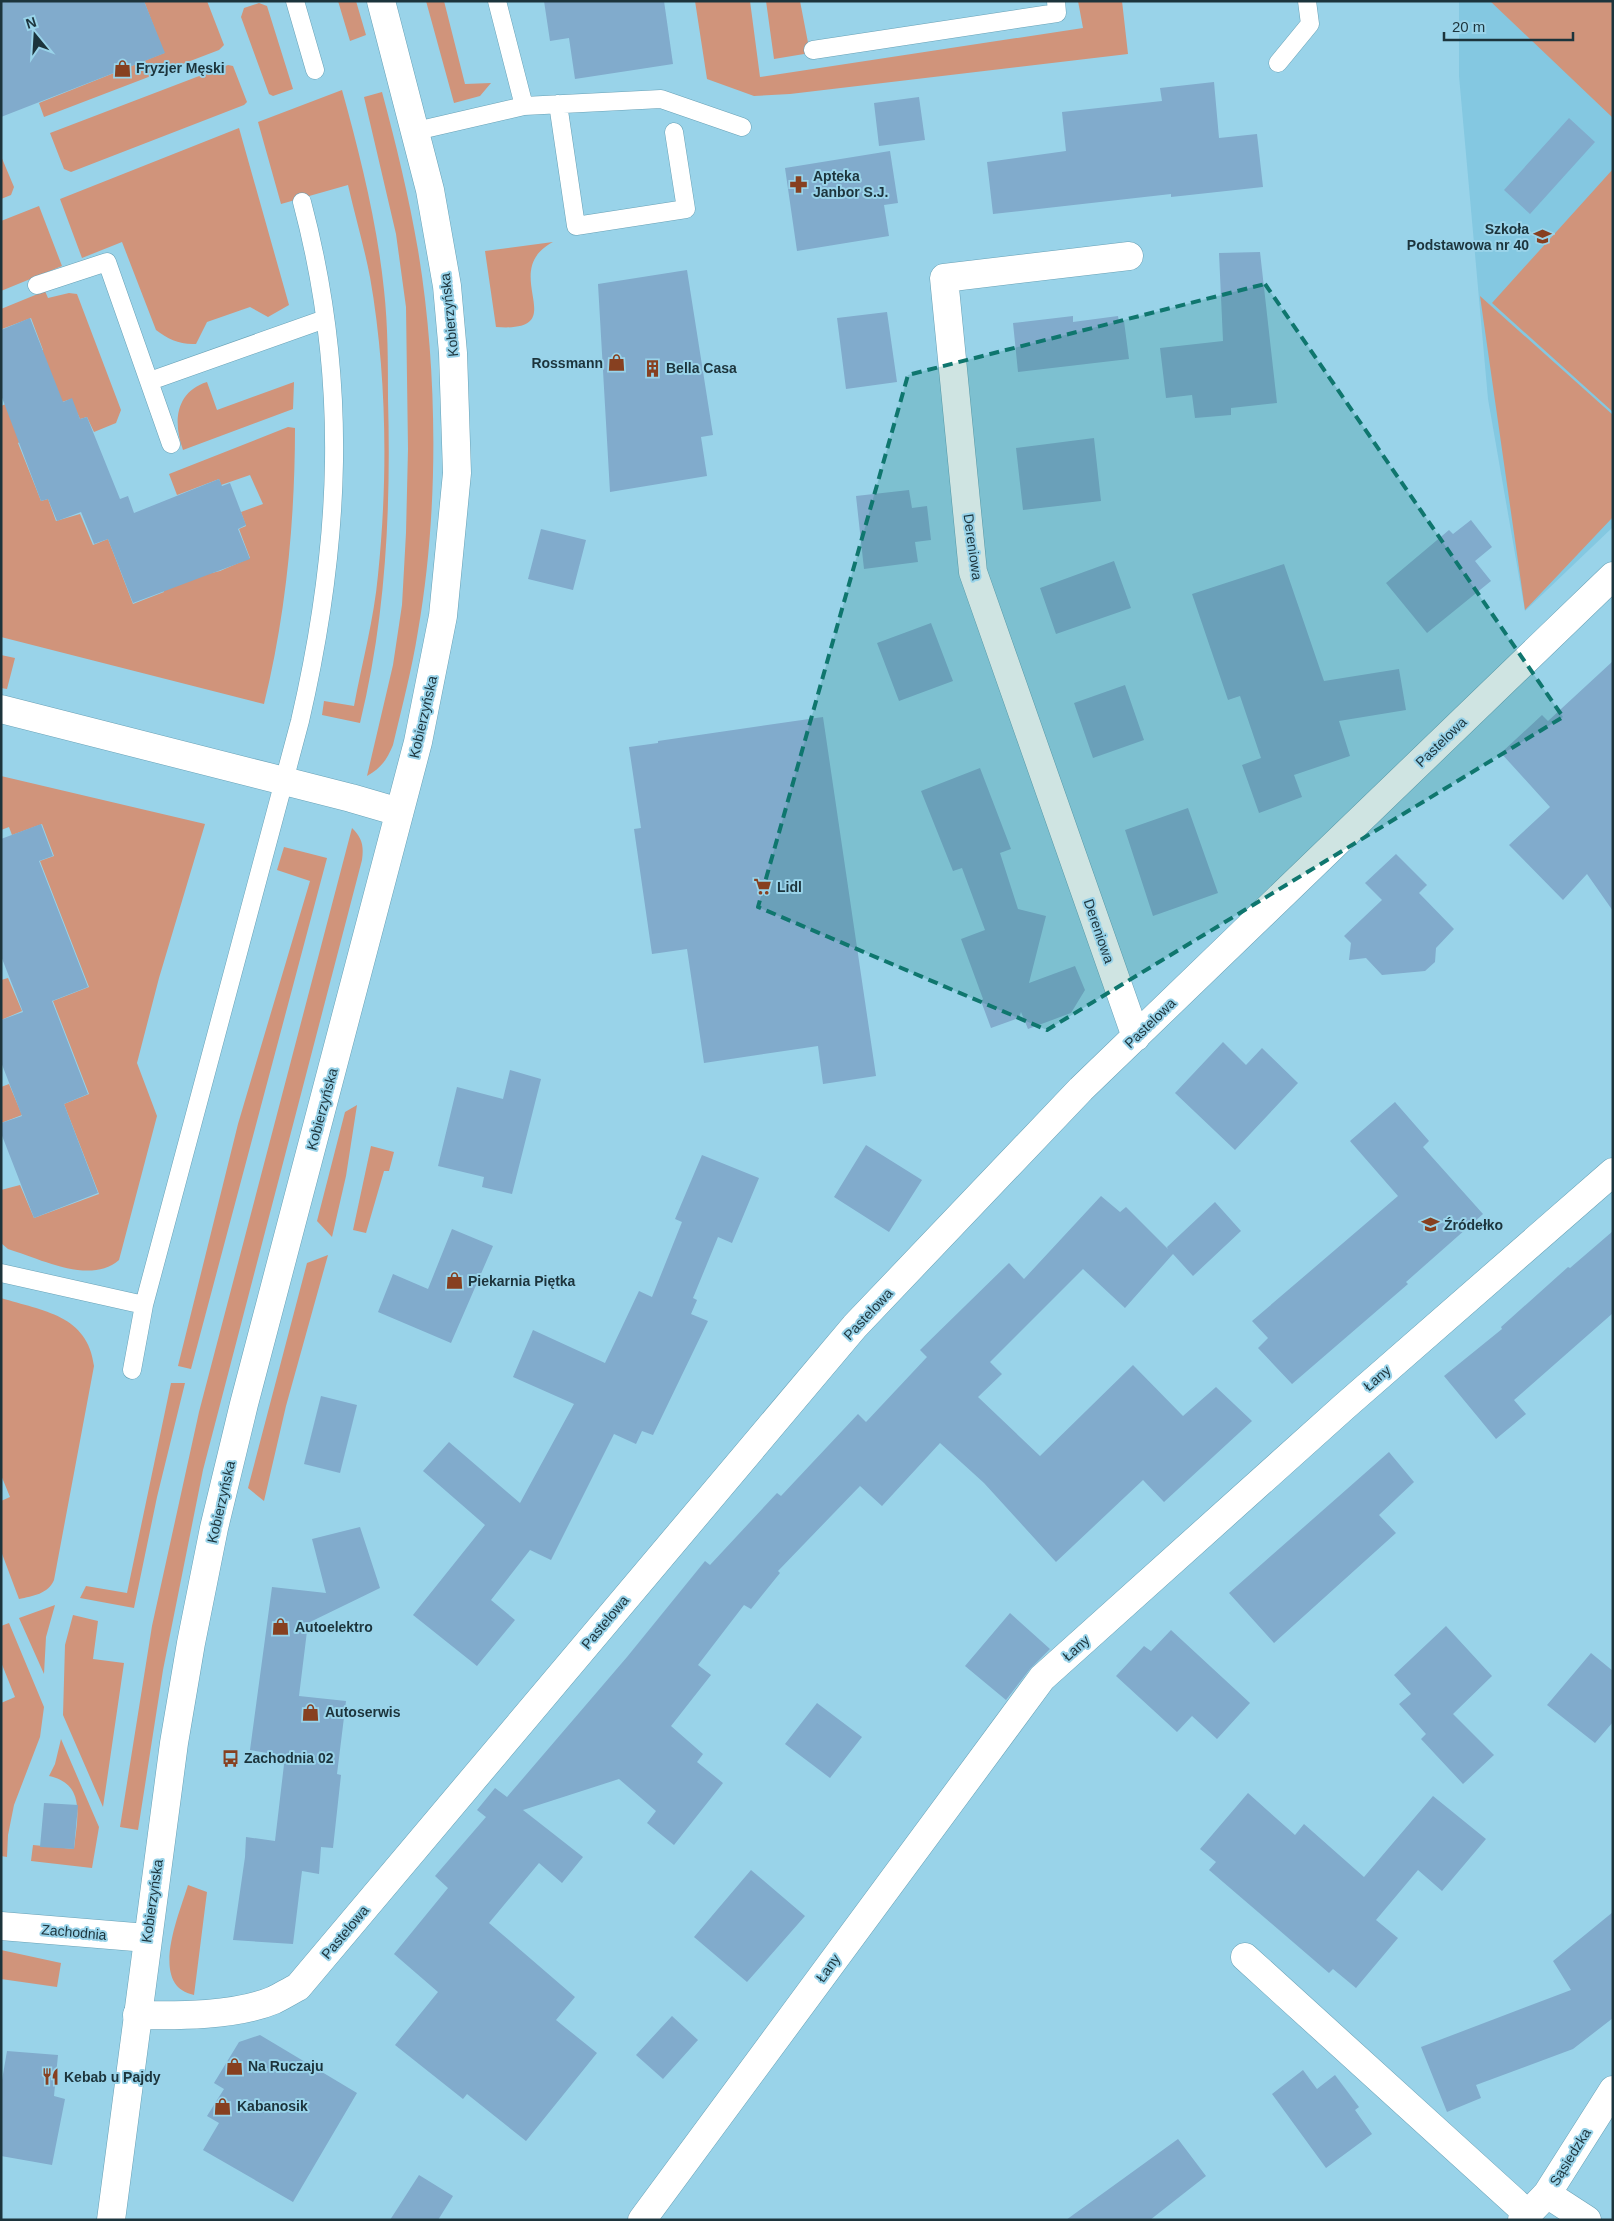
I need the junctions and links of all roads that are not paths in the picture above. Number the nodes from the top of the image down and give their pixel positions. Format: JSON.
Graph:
{"nodes":[{"id":1,"x":295,"y":1,"type":"edge"},
{"id":2,"x":381,"y":1,"type":"edge"},
{"id":3,"x":497,"y":1,"type":"edge"},
{"id":4,"x":1056,"y":1,"type":"edge"},
{"id":5,"x":1307,"y":1,"type":"edge"},
{"id":6,"x":813,"y":50,"type":"dead end"},
{"id":7,"x":1278,"y":63,"type":"dead end"},
{"id":8,"x":315,"y":70,"type":"dead end"},
{"id":9,"x":558,"y":104,"type":"junction"},
{"id":10,"x":524,"y":106,"type":"junction"},
{"id":11,"x":742,"y":127,"type":"dead end"},
{"id":12,"x":416,"y":131,"type":"junction"},
{"id":13,"x":674,"y":132,"type":"dead end"},
{"id":14,"x":302,"y":202,"type":"dead end"},
{"id":15,"x":1129,"y":256,"type":"dead end"},
{"id":16,"x":37,"y":285,"type":"dead end"},
{"id":17,"x":325,"y":319,"type":"junction"},
{"id":18,"x":150,"y":380,"type":"junction"},
{"id":19,"x":171,"y":444,"type":"dead end"},
{"id":20,"x":1613,"y":576,"type":"edge"},
{"id":21,"x":1,"y":709,"type":"edge"},
{"id":22,"x":284,"y":782,"type":"junction"},
{"id":23,"x":399,"y":812,"type":"junction"},
{"id":24,"x":1136,"y":1037,"type":"junction"},
{"id":25,"x":1613,"y":1172,"type":"edge"},
{"id":26,"x":1,"y":1273,"type":"edge"},
{"id":27,"x":144,"y":1305,"type":"junction"},
{"id":28,"x":132,"y":1370,"type":"dead end"},
{"id":29,"x":1,"y":1926,"type":"edge"},
{"id":30,"x":147,"y":1938,"type":"junction"},
{"id":31,"x":1245,"y":1958,"type":"dead end"},
{"id":32,"x":137,"y":2015,"type":"junction"},
{"id":33,"x":1613,"y":2090,"type":"edge"},
{"id":34,"x":1548,"y":2194,"type":"junction"},
{"id":35,"x":1526,"y":2217,"type":"edge"},
{"id":36,"x":111,"y":2220,"type":"edge"},
{"id":37,"x":642,"y":2220,"type":"edge"},
{"id":38,"x":1587,"y":2220,"type":"edge"}],
"edges":[{"from":1,"to":8,"type":"lane"},
{"from":2,"to":12,"type":"street","name":"Kobierzyńska"},
{"from":3,"to":10,"type":"lane"},
{"from":4,"to":6,"type":"lane"},
{"from":5,"to":7,"type":"lane"},
{"from":9,"to":10,"type":"lane"},
{"from":9,"to":11,"type":"lane"},
{"from":9,"to":13,"type":"lane"},
{"from":10,"to":12,"type":"lane"},
{"from":12,"to":23,"type":"street","name":"Kobierzyńska"},
{"from":14,"to":17,"type":"lane"},
{"from":15,"to":24,"type":"street","name":"Dereniowa"},
{"from":16,"to":18,"type":"lane"},
{"from":17,"to":18,"type":"lane"},
{"from":17,"to":22,"type":"lane"},
{"from":18,"to":19,"type":"lane"},
{"from":20,"to":24,"type":"street","name":"Pastelowa"},
{"from":21,"to":22,"type":"street"},
{"from":22,"to":23,"type":"street"},
{"from":22,"to":27,"type":"lane"},
{"from":23,"to":30,"type":"street","name":"Kobierzyńska"},
{"from":24,"to":32,"type":"street","name":"Pastelowa"},
{"from":25,"to":37,"type":"street","name":"Łany"},
{"from":26,"to":27,"type":"lane"},
{"from":27,"to":28,"type":"lane"},
{"from":29,"to":30,"type":"street","name":"Zachodnia"},
{"from":30,"to":32,"type":"street","name":"Kobierzyńska"},
{"from":31,"to":35,"type":"street"},
{"from":32,"to":36,"type":"street","name":"Kobierzyńska"},
{"from":33,"to":34,"type":"street","name":"Sąsiedzka"},
{"from":34,"to":35,"type":"street","name":"Sąsiedzka"},
{"from":34,"to":38,"type":"street"}]}
